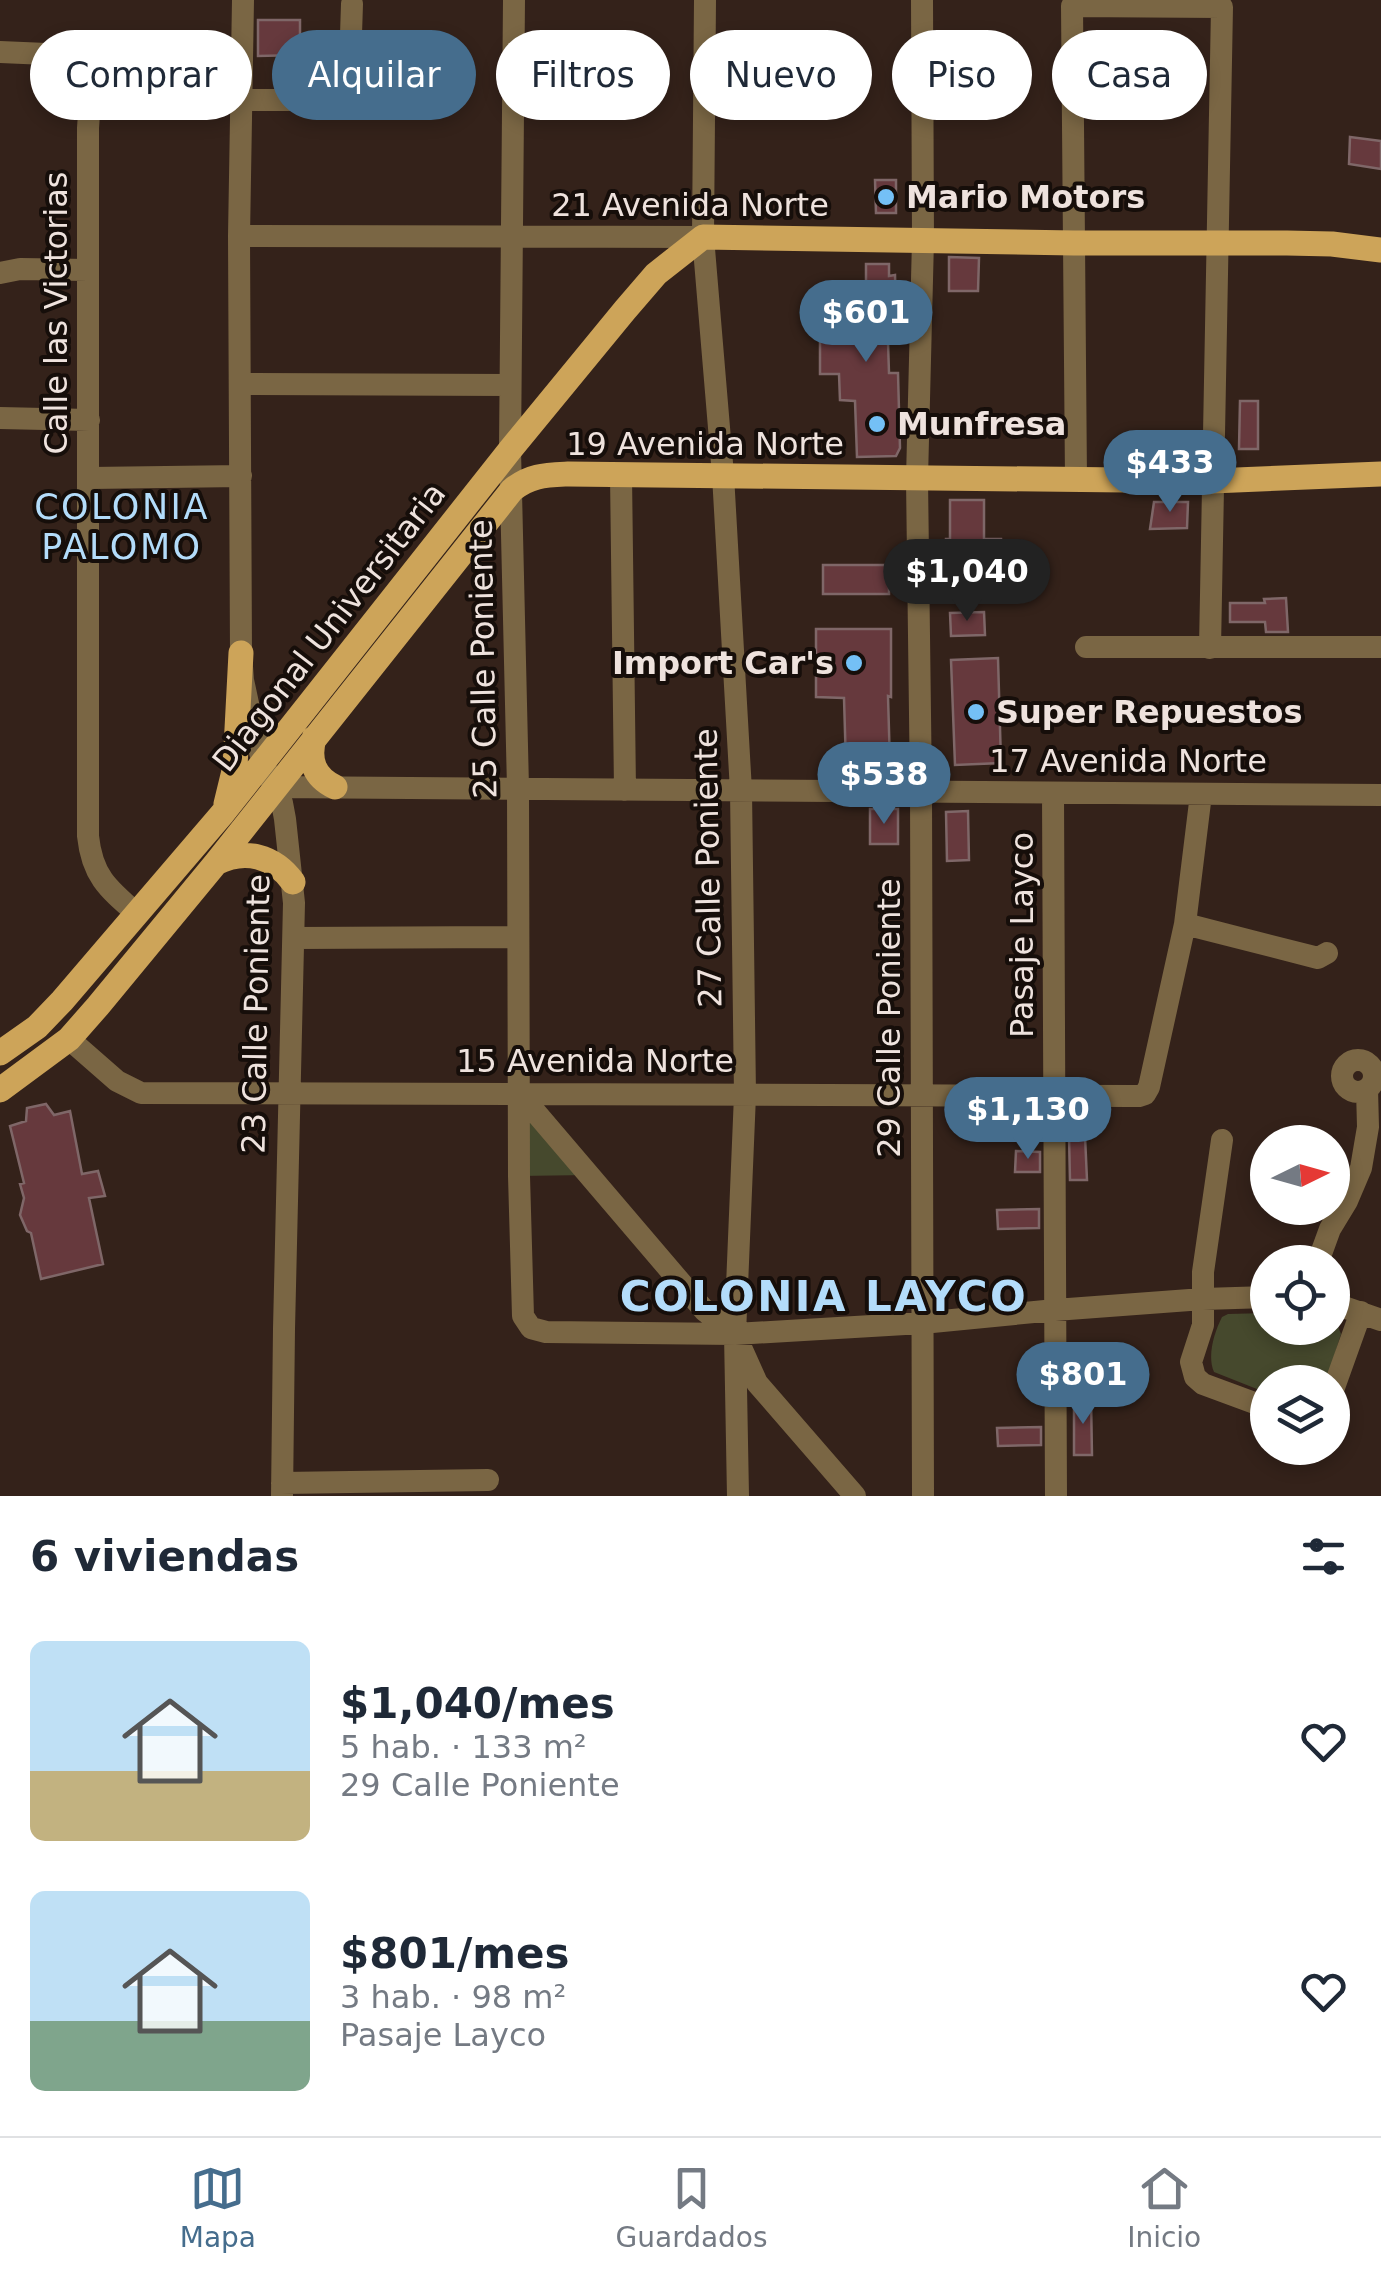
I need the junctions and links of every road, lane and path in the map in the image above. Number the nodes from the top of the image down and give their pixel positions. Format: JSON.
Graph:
{"nodes":[{"id":1,"x":242,"y":0,"type":"edge"},
{"id":2,"x":514,"y":0,"type":"edge"},
{"id":3,"x":705,"y":0,"type":"edge"},
{"id":4,"x":922,"y":0,"type":"edge"},
{"id":5,"x":352,"y":4,"type":"dead end"},
{"id":6,"x":242,"y":30,"type":"edge"},
{"id":7,"x":0,"y":52,"type":"edge"},
{"id":8,"x":30,"y":53,"type":"edge"},
{"id":9,"x":252,"y":100,"type":"edge"},
{"id":10,"x":89,"y":120,"type":"edge"},
{"id":11,"x":241,"y":120,"type":"edge"},
{"id":12,"x":239,"y":236,"type":"junction"},
{"id":13,"x":511,"y":237,"type":"junction"},
{"id":14,"x":703,"y":237,"type":"junction"},
{"id":15,"x":924,"y":240,"type":"junction"},
{"id":16,"x":1074,"y":243,"type":"junction"},
{"id":17,"x":1217,"y":243,"type":"junction"},
{"id":18,"x":1381,"y":250,"type":"edge"},
{"id":19,"x":88,"y":270,"type":"junction"},
{"id":20,"x":0,"y":273,"type":"edge"},
{"id":21,"x":241,"y":384,"type":"junction"},
{"id":22,"x":510,"y":385,"type":"junction"},
{"id":23,"x":0,"y":418,"type":"edge"},
{"id":24,"x":89,"y":420,"type":"junction"},
{"id":25,"x":510,"y":450,"type":"junction"},
{"id":26,"x":1381,"y":474,"type":"edge"},
{"id":27,"x":621,"y":475,"type":"junction"},
{"id":28,"x":723,"y":475,"type":"junction"},
{"id":29,"x":240,"y":476,"type":"junction"},
{"id":30,"x":90,"y":478,"type":"junction"},
{"id":31,"x":917,"y":479,"type":"junction"},
{"id":32,"x":1076,"y":480,"type":"junction"},
{"id":33,"x":1212,"y":482,"type":"junction"},
{"id":34,"x":512,"y":490,"type":"junction"},
{"id":35,"x":1086,"y":647,"type":"dead end"},
{"id":36,"x":1381,"y":647,"type":"edge"},
{"id":37,"x":1210,"y":648,"type":"junction"},
{"id":38,"x":241,"y":653,"type":"junction"},
{"id":39,"x":314,"y":738,"type":"junction"},
{"id":40,"x":263,"y":763,"type":"junction"},
{"id":41,"x":275,"y":786,"type":"junction"},
{"id":42,"x":335,"y":787,"type":"junction"},
{"id":43,"x":518,"y":788,"type":"junction"},
{"id":44,"x":625,"y":790,"type":"junction"},
{"id":45,"x":741,"y":791,"type":"junction"},
{"id":46,"x":921,"y":792,"type":"junction"},
{"id":47,"x":1053,"y":793,"type":"junction"},
{"id":48,"x":1202,"y":794,"type":"junction"},
{"id":49,"x":1381,"y":795,"type":"edge"},
{"id":50,"x":223,"y":814,"type":"junction"},
{"id":51,"x":216,"y":863,"type":"junction"},
{"id":52,"x":293,"y":882,"type":"junction"},
{"id":53,"x":136,"y":913,"type":"junction"},
{"id":54,"x":1185,"y":924,"type":"junction"},
{"id":55,"x":518,"y":937,"type":"junction"},
{"id":56,"x":295,"y":938,"type":"junction"},
{"id":57,"x":1327,"y":953,"type":"dead end"},
{"id":58,"x":68,"y":1039,"type":"junction"},
{"id":59,"x":0,"y":1054,"type":"edge"},
{"id":60,"x":1367,"y":1089,"type":"dead end"},
{"id":61,"x":0,"y":1090,"type":"edge"},
{"id":62,"x":288,"y":1093,"type":"junction"},
{"id":63,"x":518,"y":1093,"type":"junction"},
{"id":64,"x":745,"y":1094,"type":"junction"},
{"id":65,"x":921,"y":1097,"type":"junction"},
{"id":66,"x":1055,"y":1097,"type":"junction"},
{"id":67,"x":1222,"y":1140,"type":"dead end"},
{"id":68,"x":1324,"y":1245,"type":"edge"},
{"id":69,"x":1250,"y":1298,"type":"edge"},
{"id":70,"x":1202,"y":1299,"type":"junction"},
{"id":71,"x":1056,"y":1310,"type":"junction"},
{"id":72,"x":1371,"y":1316,"type":"edge"},
{"id":73,"x":922,"y":1323,"type":"junction"},
{"id":74,"x":735,"y":1334,"type":"junction"},
{"id":75,"x":1346,"y":1365,"type":"edge"},
{"id":76,"x":1250,"y":1401,"type":"edge"},
{"id":77,"x":488,"y":1480,"type":"dead end"},
{"id":78,"x":282,"y":1490,"type":"edge"},
{"id":79,"x":738,"y":1496,"type":"edge"},
{"id":80,"x":855,"y":1496,"type":"edge"},
{"id":81,"x":923,"y":1496,"type":"edge"},
{"id":82,"x":1056,"y":1496,"type":"edge"}],
"edges":[{"from":1,"to":6,"type":"street","name":"23 Calle Poniente"},
{"from":2,"to":13,"type":"street","name":"25 Calle Poniente"},
{"from":3,"to":14,"type":"street","name":"27 Calle Poniente"},
{"from":4,"to":15,"type":"street","name":"29 Calle Poniente"},
{"from":5,"to":9,"type":"street"},
{"from":7,"to":8,"type":"street"},
{"from":10,"to":19,"type":"street","name":"Calle las Victorias"},
{"from":11,"to":12,"type":"street","name":"23 Calle Poniente"},
{"from":12,"to":13,"type":"street","name":"21 Avenida Norte"},
{"from":12,"to":21,"type":"street","name":"23 Calle Poniente"},
{"from":13,"to":14,"type":"street","name":"21 Avenida Norte"},
{"from":13,"to":22,"type":"street","name":"25 Calle Poniente"},
{"from":14,"to":15,"type":"main road","name":"21 Avenida Norte"},
{"from":14,"to":25,"type":"main road","name":"Diagonal Universitaria"},
{"from":14,"to":28,"type":"street","name":"27 Calle Poniente"},
{"from":15,"to":16,"type":"main road","name":"21 Avenida Norte"},
{"from":15,"to":31,"type":"street","name":"29 Calle Poniente"},
{"from":16,"to":17,"type":"main road","name":"21 Avenida Norte"},
{"from":16,"to":17,"type":"street"},
{"from":16,"to":32,"type":"street"},
{"from":17,"to":18,"type":"main road","name":"21 Avenida Norte"},
{"from":17,"to":33,"type":"street"},
{"from":19,"to":20,"type":"street"},
{"from":19,"to":24,"type":"street","name":"Calle las Victorias"},
{"from":21,"to":22,"type":"street"},
{"from":21,"to":29,"type":"street","name":"23 Calle Poniente"},
{"from":22,"to":25,"type":"street","name":"25 Calle Poniente"},
{"from":23,"to":24,"type":"street"},
{"from":24,"to":30,"type":"street","name":"Calle las Victorias"},
{"from":25,"to":34,"type":"street","name":"25 Calle Poniente"},
{"from":25,"to":40,"type":"main road","name":"Diagonal Universitaria"},
{"from":26,"to":33,"type":"main road","name":"19 Avenida Norte"},
{"from":27,"to":28,"type":"main road","name":"19 Avenida Norte"},
{"from":27,"to":34,"type":"main road","name":"19 Avenida Norte"},
{"from":27,"to":44,"type":"street"},
{"from":28,"to":31,"type":"main road","name":"19 Avenida Norte"},
{"from":28,"to":45,"type":"street","name":"27 Calle Poniente"},
{"from":29,"to":30,"type":"street"},
{"from":29,"to":38,"type":"street","name":"23 Calle Poniente"},
{"from":30,"to":53,"type":"street","name":"Calle las Victorias"},
{"from":31,"to":32,"type":"main road","name":"19 Avenida Norte"},
{"from":31,"to":46,"type":"street","name":"29 Calle Poniente"},
{"from":32,"to":33,"type":"main road","name":"19 Avenida Norte"},
{"from":33,"to":37,"type":"street"},
{"from":34,"to":39,"type":"main road","name":"Diagonal Universitaria"},
{"from":34,"to":43,"type":"street","name":"25 Calle Poniente"},
{"from":35,"to":37,"type":"street"},
{"from":36,"to":37,"type":"street"},
{"from":38,"to":40,"type":"street","name":"23 Calle Poniente"},
{"from":38,"to":50,"type":"main road"},
{"from":39,"to":41,"type":"main road","name":"Diagonal Universitaria"},
{"from":39,"to":42,"type":"main road"},
{"from":40,"to":41,"type":"street","name":"23 Calle Poniente"},
{"from":40,"to":50,"type":"main road","name":"Diagonal Universitaria"},
{"from":41,"to":42,"type":"street","name":"17 Avenida Norte"},
{"from":41,"to":51,"type":"main road","name":"Diagonal Universitaria"},
{"from":41,"to":52,"type":"street","name":"23 Calle Poniente"},
{"from":42,"to":43,"type":"street","name":"17 Avenida Norte"},
{"from":43,"to":44,"type":"street","name":"17 Avenida Norte"},
{"from":43,"to":55,"type":"street","name":"25 Calle Poniente"},
{"from":44,"to":45,"type":"street","name":"17 Avenida Norte"},
{"from":45,"to":46,"type":"street","name":"17 Avenida Norte"},
{"from":45,"to":64,"type":"street","name":"27 Calle Poniente"},
{"from":46,"to":47,"type":"street","name":"17 Avenida Norte"},
{"from":46,"to":65,"type":"street","name":"29 Calle Poniente"},
{"from":47,"to":48,"type":"street","name":"17 Avenida Norte"},
{"from":47,"to":66,"type":"street","name":"Pasaje Layco"},
{"from":48,"to":49,"type":"street","name":"17 Avenida Norte"},
{"from":48,"to":54,"type":"street"},
{"from":50,"to":53,"type":"main road","name":"Diagonal Universitaria"},
{"from":51,"to":52,"type":"main road"},
{"from":51,"to":58,"type":"main road","name":"Diagonal Universitaria"},
{"from":52,"to":56,"type":"street","name":"23 Calle Poniente"},
{"from":53,"to":59,"type":"main road","name":"Diagonal Universitaria"},
{"from":54,"to":57,"type":"street"},
{"from":54,"to":66,"type":"street","name":"15 Avenida Norte"},
{"from":55,"to":56,"type":"street"},
{"from":55,"to":63,"type":"street","name":"25 Calle Poniente"},
{"from":56,"to":62,"type":"street","name":"23 Calle Poniente"},
{"from":58,"to":61,"type":"main road","name":"Diagonal Universitaria"},
{"from":58,"to":62,"type":"street","name":"15 Avenida Norte"},
{"from":60,"to":68,"type":"street"},
{"from":62,"to":63,"type":"street","name":"15 Avenida Norte"},
{"from":62,"to":78,"type":"street","name":"23 Calle Poniente"},
{"from":63,"to":64,"type":"street","name":"15 Avenida Norte"},
{"from":63,"to":74,"type":"street"},
{"from":63,"to":74,"type":"street","name":"25 Calle Poniente"},
{"from":64,"to":65,"type":"street","name":"15 Avenida Norte"},
{"from":64,"to":74,"type":"street","name":"27 Calle Poniente"},
{"from":65,"to":66,"type":"street","name":"15 Avenida Norte"},
{"from":65,"to":73,"type":"street","name":"29 Calle Poniente"},
{"from":66,"to":71,"type":"street","name":"Pasaje Layco"},
{"from":67,"to":70,"type":"street"},
{"from":69,"to":70,"type":"street"},
{"from":70,"to":71,"type":"street"},
{"from":70,"to":76,"type":"street"},
{"from":71,"to":73,"type":"street"},
{"from":71,"to":82,"type":"street","name":"Pasaje Layco"},
{"from":72,"to":75,"type":"street"},
{"from":73,"to":74,"type":"street"},
{"from":73,"to":81,"type":"street","name":"29 Calle Poniente"},
{"from":74,"to":79,"type":"street","name":"27 Calle Poniente"},
{"from":74,"to":80,"type":"street"},
{"from":77,"to":78,"type":"street"}]}
